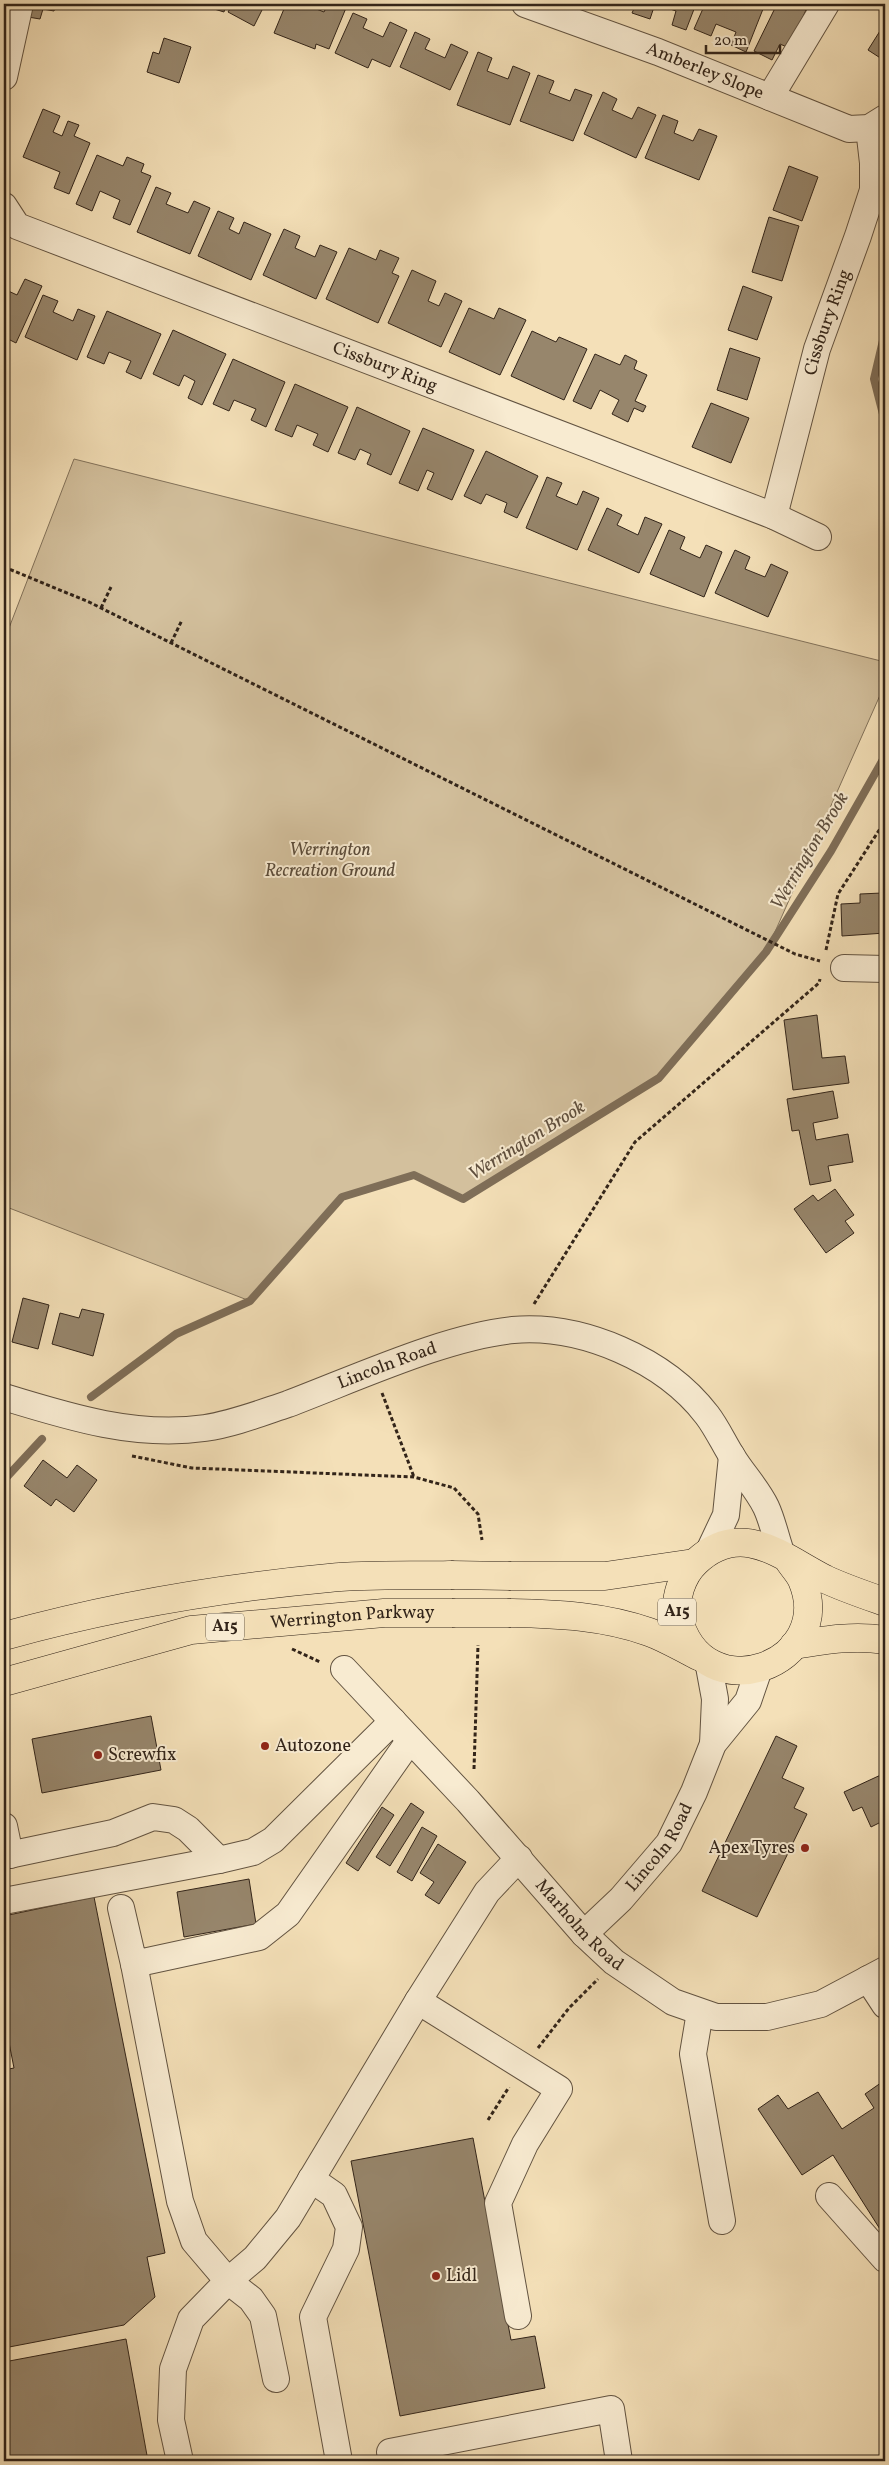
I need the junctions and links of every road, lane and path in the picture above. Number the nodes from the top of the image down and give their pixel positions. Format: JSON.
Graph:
{"nodes":[{"id":1,"x":20,"y":4,"type":"edge"},
{"id":2,"x":525,"y":4,"type":"edge"},
{"id":3,"x":826,"y":4,"type":"edge"},
{"id":4,"x":4,"y":76,"type":"edge"},
{"id":5,"x":770,"y":97,"type":"junction"},
{"id":6,"x":877,"y":123,"type":"edge"},
{"id":7,"x":4,"y":206,"type":"edge"},
{"id":8,"x":774,"y":516,"type":"junction"},
{"id":9,"x":818,"y":537,"type":"dead end"},
{"id":10,"x":4,"y":567,"type":"edge"},
{"id":11,"x":111,"y":588,"type":"dead end"},
{"id":12,"x":101,"y":608,"type":"junction"},
{"id":13,"x":182,"y":620,"type":"dead end"},
{"id":14,"x":171,"y":643,"type":"junction"},
{"id":15,"x":885,"y":821,"type":"edge"},
{"id":16,"x":828,"y":967,"type":"junction"},
{"id":17,"x":885,"y":969,"type":"edge"},
{"id":18,"x":536,"y":1301,"type":"dead end"},
{"id":19,"x":382,"y":1392,"type":"dead end"},
{"id":20,"x":4,"y":1397,"type":"edge"},
{"id":21,"x":123,"y":1454,"type":"dead end"},
{"id":22,"x":732,"y":1456,"type":"junction"},
{"id":23,"x":414,"y":1477,"type":"junction"},
{"id":24,"x":482,"y":1540,"type":"dead end"},
{"id":25,"x":702,"y":1556,"type":"junction"},
{"id":26,"x":785,"y":1558,"type":"junction"},
{"id":27,"x":885,"y":1602,"type":"edge"},
{"id":28,"x":4,"y":1636,"type":"edge"},
{"id":29,"x":885,"y":1640,"type":"edge"},
{"id":30,"x":478,"y":1645,"type":"dead end"},
{"id":31,"x":794,"y":1645,"type":"junction"},
{"id":32,"x":294,"y":1649,"type":"dead end"},
{"id":33,"x":284,"y":1650,"type":"dead end"},
{"id":34,"x":705,"y":1659,"type":"junction"},
{"id":35,"x":344,"y":1669,"type":"dead end"},
{"id":36,"x":759,"y":1669,"type":"junction"},
{"id":37,"x":4,"y":1682,"type":"edge"},
{"id":38,"x":401,"y":1731,"type":"junction"},
{"id":39,"x":713,"y":1744,"type":"junction"},
{"id":40,"x":468,"y":1801,"type":"junction"},
{"id":41,"x":4,"y":1826,"type":"edge"},
{"id":42,"x":7,"y":1856,"type":"edge"},
{"id":43,"x":518,"y":1858,"type":"junction"},
{"id":44,"x":219,"y":1860,"type":"junction"},
{"id":45,"x":4,"y":1901,"type":"edge"},
{"id":46,"x":121,"y":1908,"type":"dead end"},
{"id":47,"x":584,"y":1934,"type":"junction"},
{"id":48,"x":614,"y":1962,"type":"junction"},
{"id":49,"x":134,"y":1964,"type":"junction"},
{"id":50,"x":876,"y":1975,"type":"edge"},
{"id":51,"x":418,"y":2001,"type":"junction"},
{"id":52,"x":885,"y":2006,"type":"edge"},
{"id":53,"x":700,"y":2012,"type":"junction"},
{"id":54,"x":523,"y":2066,"type":"junction"},
{"id":55,"x":488,"y":2120,"type":"dead end"},
{"id":56,"x":311,"y":2179,"type":"junction"},
{"id":57,"x":829,"y":2196,"type":"dead end"},
{"id":58,"x":722,"y":2221,"type":"dead end"},
{"id":59,"x":885,"y":2259,"type":"edge"},
{"id":60,"x":228,"y":2281,"type":"junction"},
{"id":61,"x":518,"y":2316,"type":"dead end"},
{"id":62,"x":276,"y":2379,"type":"dead end"},
{"id":63,"x":390,"y":2452,"type":"dead end"},
{"id":64,"x":180,"y":2461,"type":"edge"},
{"id":65,"x":338,"y":2461,"type":"edge"},
{"id":66,"x":619,"y":2461,"type":"edge"}],
"edges":[{"from":1,"to":4,"type":"street"},
{"from":2,"to":5,"type":"street","name":"Amberley Slope"},
{"from":3,"to":5,"type":"street"},
{"from":5,"to":6,"type":"street","name":"Amberley Slope"},
{"from":6,"to":8,"type":"street","name":"Cissbury Ring"},
{"from":7,"to":8,"type":"street","name":"Cissbury Ring"},
{"from":8,"to":9,"type":"street","name":"Cissbury Ring"},
{"from":10,"to":12,"type":"path"},
{"from":11,"to":12,"type":"path"},
{"from":12,"to":14,"type":"path"},
{"from":13,"to":14,"type":"path"},
{"from":14,"to":16,"type":"path"},
{"from":15,"to":16,"type":"path"},
{"from":16,"to":17,"type":"street"},
{"from":16,"to":18,"type":"path"},
{"from":19,"to":23,"type":"path"},
{"from":20,"to":22,"type":"street","name":"Lincoln Road"},
{"from":21,"to":23,"type":"path"},
{"from":22,"to":25,"type":"street"},
{"from":22,"to":26,"type":"street","name":"Lincoln Road"},
{"from":23,"to":24,"type":"path"},
{"from":25,"to":26,"type":"highway","number":"A15"},
{"from":25,"to":28,"type":"highway","number":"A15","bridge":true},
{"from":25,"to":34,"type":"highway","number":"A15"},
{"from":26,"to":27,"type":"highway","number":"A15"},
{"from":26,"to":31,"type":"highway","number":"A15"},
{"from":29,"to":31,"type":"highway"},
{"from":30,"to":40,"type":"path"},
{"from":31,"to":36,"type":"highway","number":"A15"},
{"from":32,"to":33,"type":"path"},
{"from":34,"to":36,"type":"highway","number":"A15"},
{"from":34,"to":37,"type":"highway","name":"Werrington Parkway","number":"A15","bridge":true},
{"from":34,"to":39,"type":"street","name":"Lincoln Road"},
{"from":35,"to":38,"type":"street","name":"Marholm Road"},
{"from":36,"to":39,"type":"street","name":"Lincoln Road"},
{"from":38,"to":40,"type":"street","name":"Marholm Road"},
{"from":38,"to":44,"type":"street"},
{"from":38,"to":49,"type":"street"},
{"from":39,"to":47,"type":"street","name":"Lincoln Road"},
{"from":40,"to":43,"type":"street","name":"Marholm Road"},
{"from":41,"to":42,"type":"street"},
{"from":42,"to":44,"type":"street"},
{"from":43,"to":47,"type":"street","name":"Marholm Road"},
{"from":43,"to":51,"type":"street"},
{"from":44,"to":45,"type":"street"},
{"from":46,"to":49,"type":"street"},
{"from":47,"to":48,"type":"street","name":"Marholm Road"},
{"from":48,"to":53,"type":"street","name":"Marholm Road"},
{"from":48,"to":54,"type":"path"},
{"from":49,"to":60,"type":"street"},
{"from":50,"to":52,"type":"street"},
{"from":50,"to":53,"type":"street","name":"Marholm Road"},
{"from":51,"to":54,"type":"street"},
{"from":51,"to":56,"type":"street"},
{"from":53,"to":58,"type":"street"},
{"from":54,"to":55,"type":"path"},
{"from":54,"to":61,"type":"street"},
{"from":56,"to":60,"type":"street"},
{"from":56,"to":65,"type":"street"},
{"from":57,"to":59,"type":"street"},
{"from":60,"to":62,"type":"street"},
{"from":60,"to":64,"type":"street"},
{"from":63,"to":66,"type":"street"}]}
